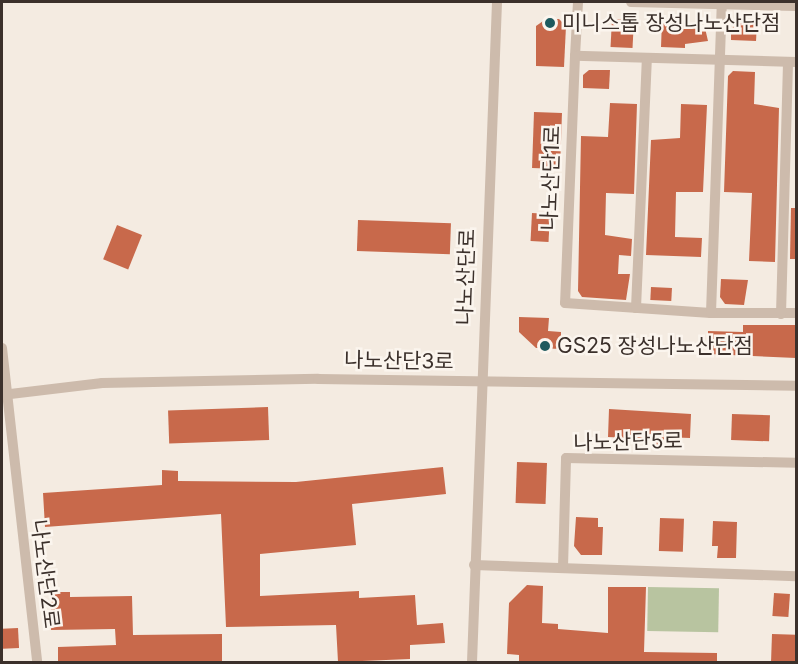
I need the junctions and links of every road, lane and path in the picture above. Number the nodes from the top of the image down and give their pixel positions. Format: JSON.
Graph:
{"nodes":[{"id":1,"x":497,"y":2,"type":"edge"},
{"id":2,"x":578,"y":2,"type":"edge"},
{"id":3,"x":630,"y":2,"type":"edge"},
{"id":4,"x":722,"y":3,"type":"junction"},
{"id":5,"x":796,"y":6,"type":"edge"},
{"id":6,"x":575,"y":56,"type":"junction"},
{"id":7,"x":647,"y":58,"type":"junction"},
{"id":8,"x":720,"y":60,"type":"junction"},
{"id":9,"x":792,"y":62,"type":"edge"},
{"id":10,"x":636,"y":308,"type":"junction"},
{"id":11,"x":711,"y":313,"type":"junction"},
{"id":12,"x":796,"y":313,"type":"edge"},
{"id":13,"x":781,"y":314,"type":"junction"},
{"id":14,"x":2,"y":348,"type":"edge"},
{"id":15,"x":481,"y":381,"type":"junction"},
{"id":16,"x":796,"y":386,"type":"edge"},
{"id":17,"x":4,"y":395,"type":"edge"},
{"id":18,"x":796,"y":463,"type":"edge"},
{"id":19,"x":474,"y":565,"type":"junction"},
{"id":20,"x":563,"y":567,"type":"junction"},
{"id":21,"x":796,"y":576,"type":"edge"},
{"id":22,"x":37,"y":663,"type":"edge"},
{"id":23,"x":472,"y":663,"type":"edge"}],
"edges":[{"from":1,"to":15,"type":"street","name":"나노산단로"},
{"from":2,"to":6,"type":"street"},
{"from":3,"to":4,"type":"street"},
{"from":4,"to":5,"type":"street"},
{"from":4,"to":8,"type":"street"},
{"from":6,"to":7,"type":"street"},
{"from":6,"to":10,"type":"street","name":"나노산단1로"},
{"from":7,"to":8,"type":"street"},
{"from":7,"to":10,"type":"street"},
{"from":8,"to":9,"type":"street"},
{"from":8,"to":11,"type":"street"},
{"from":9,"to":13,"type":"street"},
{"from":10,"to":11,"type":"street","name":"나노산단1로"},
{"from":11,"to":13,"type":"street","name":"나노산단1로"},
{"from":12,"to":13,"type":"street","name":"나노산단1로"},
{"from":14,"to":17,"type":"street","name":"나노산단2로"},
{"from":15,"to":16,"type":"street","name":"나노산단3로"},
{"from":15,"to":17,"type":"street","name":"나노산단3로"},
{"from":15,"to":19,"type":"street","name":"나노산단로"},
{"from":17,"to":22,"type":"street","name":"나노산단2로"},
{"from":18,"to":20,"type":"street","name":"나노산단5로"},
{"from":19,"to":20,"type":"street"},
{"from":19,"to":23,"type":"street","name":"나노산단로"},
{"from":20,"to":21,"type":"street"}]}
